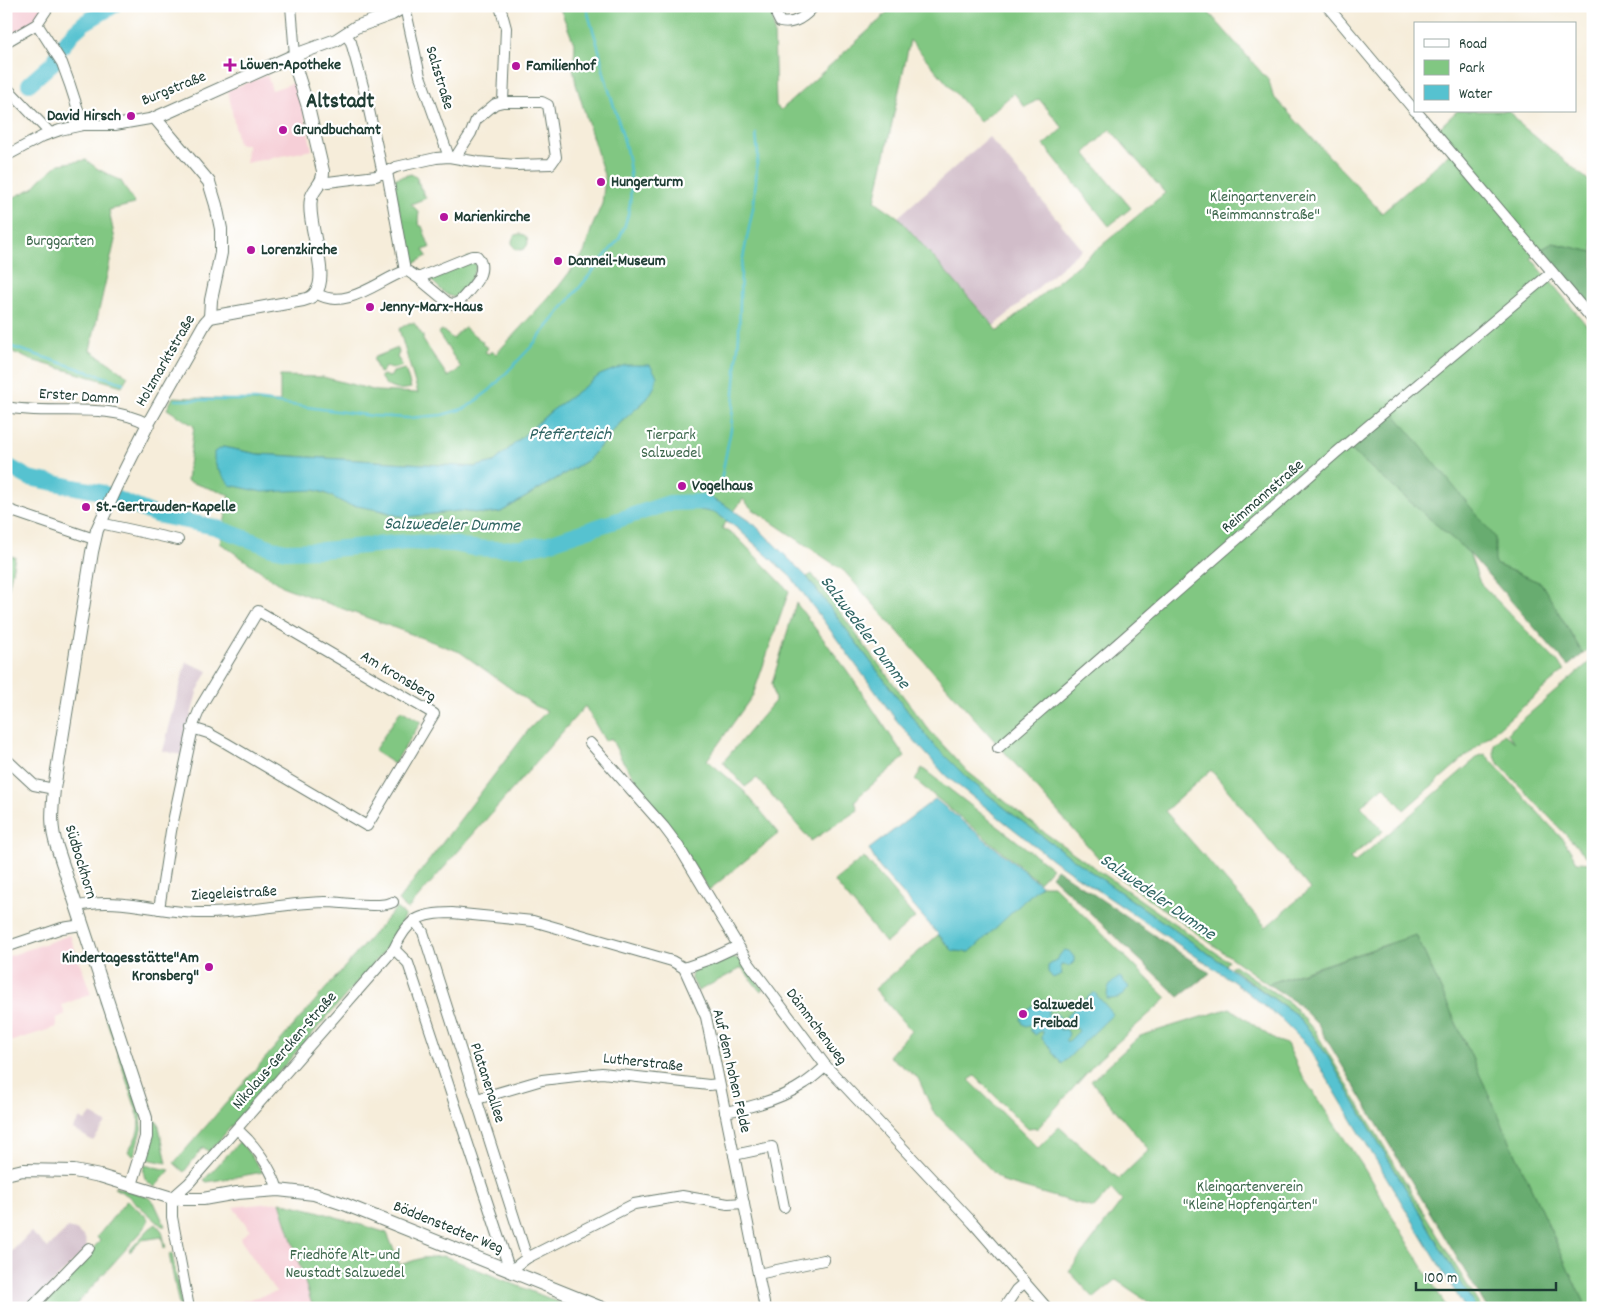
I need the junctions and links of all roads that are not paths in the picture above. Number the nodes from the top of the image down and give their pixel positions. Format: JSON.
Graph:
{"nodes":[{"id":1,"x":49,"y":6,"type":"edge"},
{"id":2,"x":291,"y":6,"type":"edge"},
{"id":3,"x":405,"y":6,"type":"edge"},
{"id":4,"x":500,"y":6,"type":"edge"},
{"id":5,"x":776,"y":6,"type":"edge"},
{"id":6,"x":814,"y":6,"type":"edge"},
{"id":7,"x":1327,"y":6,"type":"edge"},
{"id":8,"x":37,"y":24,"type":"junction"},
{"id":9,"x":346,"y":35,"type":"junction"},
{"id":10,"x":6,"y":42,"type":"edge"},
{"id":11,"x":295,"y":55,"type":"junction"},
{"id":12,"x":6,"y":87,"type":"edge"},
{"id":13,"x":502,"y":102,"type":"junction"},
{"id":14,"x":1414,"y":109,"type":"edge"},
{"id":15,"x":1417,"y":112,"type":"edge"},
{"id":16,"x":155,"y":118,"type":"junction"},
{"id":17,"x":83,"y":125,"type":"junction"},
{"id":18,"x":50,"y":133,"type":"junction"},
{"id":19,"x":6,"y":156,"type":"edge"},
{"id":20,"x":452,"y":158,"type":"junction"},
{"id":21,"x":385,"y":173,"type":"junction"},
{"id":22,"x":320,"y":183,"type":"junction"},
{"id":23,"x":405,"y":271,"type":"junction"},
{"id":24,"x":1552,"y":272,"type":"junction"},
{"id":25,"x":418,"y":278,"type":"junction"},
{"id":26,"x":316,"y":293,"type":"junction"},
{"id":27,"x":210,"y":317,"type":"junction"},
{"id":28,"x":1593,"y":320,"type":"edge"},
{"id":29,"x":6,"y":407,"type":"edge"},
{"id":30,"x":148,"y":424,"type":"junction"},
{"id":31,"x":6,"y":509,"type":"edge"},
{"id":32,"x":100,"y":523,"type":"junction"},
{"id":33,"x":94,"y":540,"type":"junction"},
{"id":34,"x":178,"y":540,"type":"dead end"},
{"id":35,"x":192,"y":728,"type":"junction"},
{"id":36,"x":590,"y":743,"type":"dead end"},
{"id":37,"x":998,"y":748,"type":"dead end"},
{"id":38,"x":6,"y":759,"type":"edge"},
{"id":39,"x":54,"y":789,"type":"junction"},
{"id":40,"x":393,"y":902,"type":"dead end"},
{"id":41,"x":76,"y":906,"type":"junction"},
{"id":42,"x":159,"y":909,"type":"junction"},
{"id":43,"x":414,"y":920,"type":"junction"},
{"id":44,"x":82,"y":925,"type":"junction"},
{"id":45,"x":738,"y":946,"type":"junction"},
{"id":46,"x":6,"y":947,"type":"edge"},
{"id":47,"x":394,"y":949,"type":"junction"},
{"id":48,"x":684,"y":968,"type":"junction"},
{"id":49,"x":826,"y":1066,"type":"junction"},
{"id":50,"x":720,"y":1084,"type":"junction"},
{"id":51,"x":477,"y":1099,"type":"junction"},
{"id":52,"x":725,"y":1112,"type":"junction"},
{"id":53,"x":237,"y":1129,"type":"junction"},
{"id":54,"x":734,"y":1154,"type":"junction"},
{"id":55,"x":6,"y":1174,"type":"edge"},
{"id":56,"x":131,"y":1185,"type":"junction"},
{"id":57,"x":278,"y":1190,"type":"junction"},
{"id":58,"x":172,"y":1198,"type":"junction"},
{"id":59,"x":744,"y":1203,"type":"junction"},
{"id":60,"x":784,"y":1208,"type":"dead end"},
{"id":61,"x":90,"y":1248,"type":"dead end"},
{"id":62,"x":527,"y":1258,"type":"junction"},
{"id":63,"x":824,"y":1260,"type":"dead end"},
{"id":64,"x":510,"y":1271,"type":"junction"},
{"id":65,"x":758,"y":1274,"type":"junction"},
{"id":66,"x":1024,"y":1283,"type":"junction"},
{"id":67,"x":31,"y":1308,"type":"edge"},
{"id":68,"x":189,"y":1308,"type":"edge"},
{"id":69,"x":602,"y":1308,"type":"edge"},
{"id":70,"x":765,"y":1308,"type":"edge"},
{"id":71,"x":1004,"y":1308,"type":"edge"},
{"id":72,"x":1046,"y":1308,"type":"edge"}],
"edges":[{"from":1,"to":8,"type":"street"},
{"from":2,"to":11,"type":"street"},
{"from":3,"to":9,"type":"street","name":"Burgstraße"},
{"from":3,"to":20,"type":"street","name":"Salzstraße"},
{"from":4,"to":13,"type":"street"},
{"from":5,"to":6,"type":"street"},
{"from":7,"to":14,"type":"street"},
{"from":8,"to":10,"type":"street"},
{"from":8,"to":17,"type":"street"},
{"from":9,"to":11,"type":"street","name":"Burgstraße"},
{"from":9,"to":21,"type":"street"},
{"from":11,"to":16,"type":"street","name":"Burgstraße"},
{"from":11,"to":22,"type":"street"},
{"from":12,"to":18,"type":"street"},
{"from":13,"to":20,"type":"street"},
{"from":13,"to":20,"type":"street"},
{"from":15,"to":24,"type":"street"},
{"from":16,"to":17,"type":"street","name":"Burgstraße"},
{"from":16,"to":27,"type":"street","name":"Holzmarktstraße"},
{"from":17,"to":18,"type":"street","name":"Burgstraße"},
{"from":18,"to":19,"type":"street","name":"Burgstraße"},
{"from":20,"to":21,"type":"street"},
{"from":21,"to":22,"type":"street"},
{"from":21,"to":23,"type":"street"},
{"from":22,"to":26,"type":"street"},
{"from":23,"to":25,"type":"street"},
{"from":23,"to":26,"type":"street"},
{"from":24,"to":28,"type":"street"},
{"from":24,"to":37,"type":"street","name":"Reimmannstraße"},
{"from":25,"to":25,"type":"street"},
{"from":26,"to":27,"type":"street"},
{"from":27,"to":30,"type":"street","name":"Holzmarktstraße"},
{"from":29,"to":30,"type":"street","name":"Erster Damm"},
{"from":30,"to":32,"type":"street","name":"Holzmarktstraße"},
{"from":31,"to":33,"type":"street"},
{"from":32,"to":33,"type":"street","name":"Holzmarktstraße"},
{"from":32,"to":34,"type":"street"},
{"from":33,"to":39,"type":"street","name":"Südbockhorn"},
{"from":35,"to":35,"type":"street","name":"Am Kronsberg"},
{"from":35,"to":42,"type":"street","name":"Am Kronsberg"},
{"from":36,"to":45,"type":"street","name":"Dämmchenweg"},
{"from":38,"to":39,"type":"street"},
{"from":39,"to":41,"type":"street","name":"Südbockhorn"},
{"from":40,"to":42,"type":"street","name":"Ziegeleistraße"},
{"from":41,"to":42,"type":"street","name":"Ziegeleistraße"},
{"from":41,"to":44,"type":"street","name":"Südbockhorn"},
{"from":43,"to":47,"type":"street","name":"Nikolaus-Gercken-Straße"},
{"from":43,"to":48,"type":"street"},
{"from":43,"to":51,"type":"street","name":"Platanenallee"},
{"from":44,"to":46,"type":"street"},
{"from":44,"to":56,"type":"street","name":"Südbockhorn"},
{"from":45,"to":48,"type":"street"},
{"from":45,"to":49,"type":"street","name":"Dämmchenweg"},
{"from":47,"to":53,"type":"street","name":"Nikolaus-Gercken-Straße"},
{"from":47,"to":64,"type":"street"},
{"from":48,"to":50,"type":"street","name":"Auf dem hohen Felde"},
{"from":49,"to":52,"type":"street"},
{"from":49,"to":66,"type":"street","name":"Dämmchenweg"},
{"from":50,"to":51,"type":"street","name":"Lutherstraße"},
{"from":50,"to":52,"type":"street","name":"Auf dem hohen Felde"},
{"from":51,"to":62,"type":"street","name":"Platanenallee"},
{"from":52,"to":54,"type":"street","name":"Auf dem hohen Felde"},
{"from":53,"to":57,"type":"street"},
{"from":53,"to":58,"type":"street","name":"Nikolaus-Gercken-Straße"},
{"from":54,"to":59,"type":"street","name":"Auf dem hohen Felde"},
{"from":54,"to":60,"type":"street","name":"Auf dem hohen Felde"},
{"from":55,"to":56,"type":"street","name":"Böddenstedter Weg"},
{"from":56,"to":58,"type":"street","name":"Böddenstedter Weg"},
{"from":57,"to":58,"type":"street","name":"Böddenstedter Weg"},
{"from":57,"to":64,"type":"street","name":"Böddenstedter Weg"},
{"from":58,"to":68,"type":"street"},
{"from":59,"to":62,"type":"street"},
{"from":59,"to":65,"type":"street","name":"Auf dem hohen Felde"},
{"from":61,"to":67,"type":"street"},
{"from":62,"to":64,"type":"street"},
{"from":63,"to":65,"type":"street"},
{"from":64,"to":69,"type":"street","name":"Böddenstedter Weg"},
{"from":65,"to":70,"type":"street","name":"Auf dem hohen Felde"},
{"from":66,"to":71,"type":"street"},
{"from":66,"to":72,"type":"street","name":"Dämmchenweg"}]}
